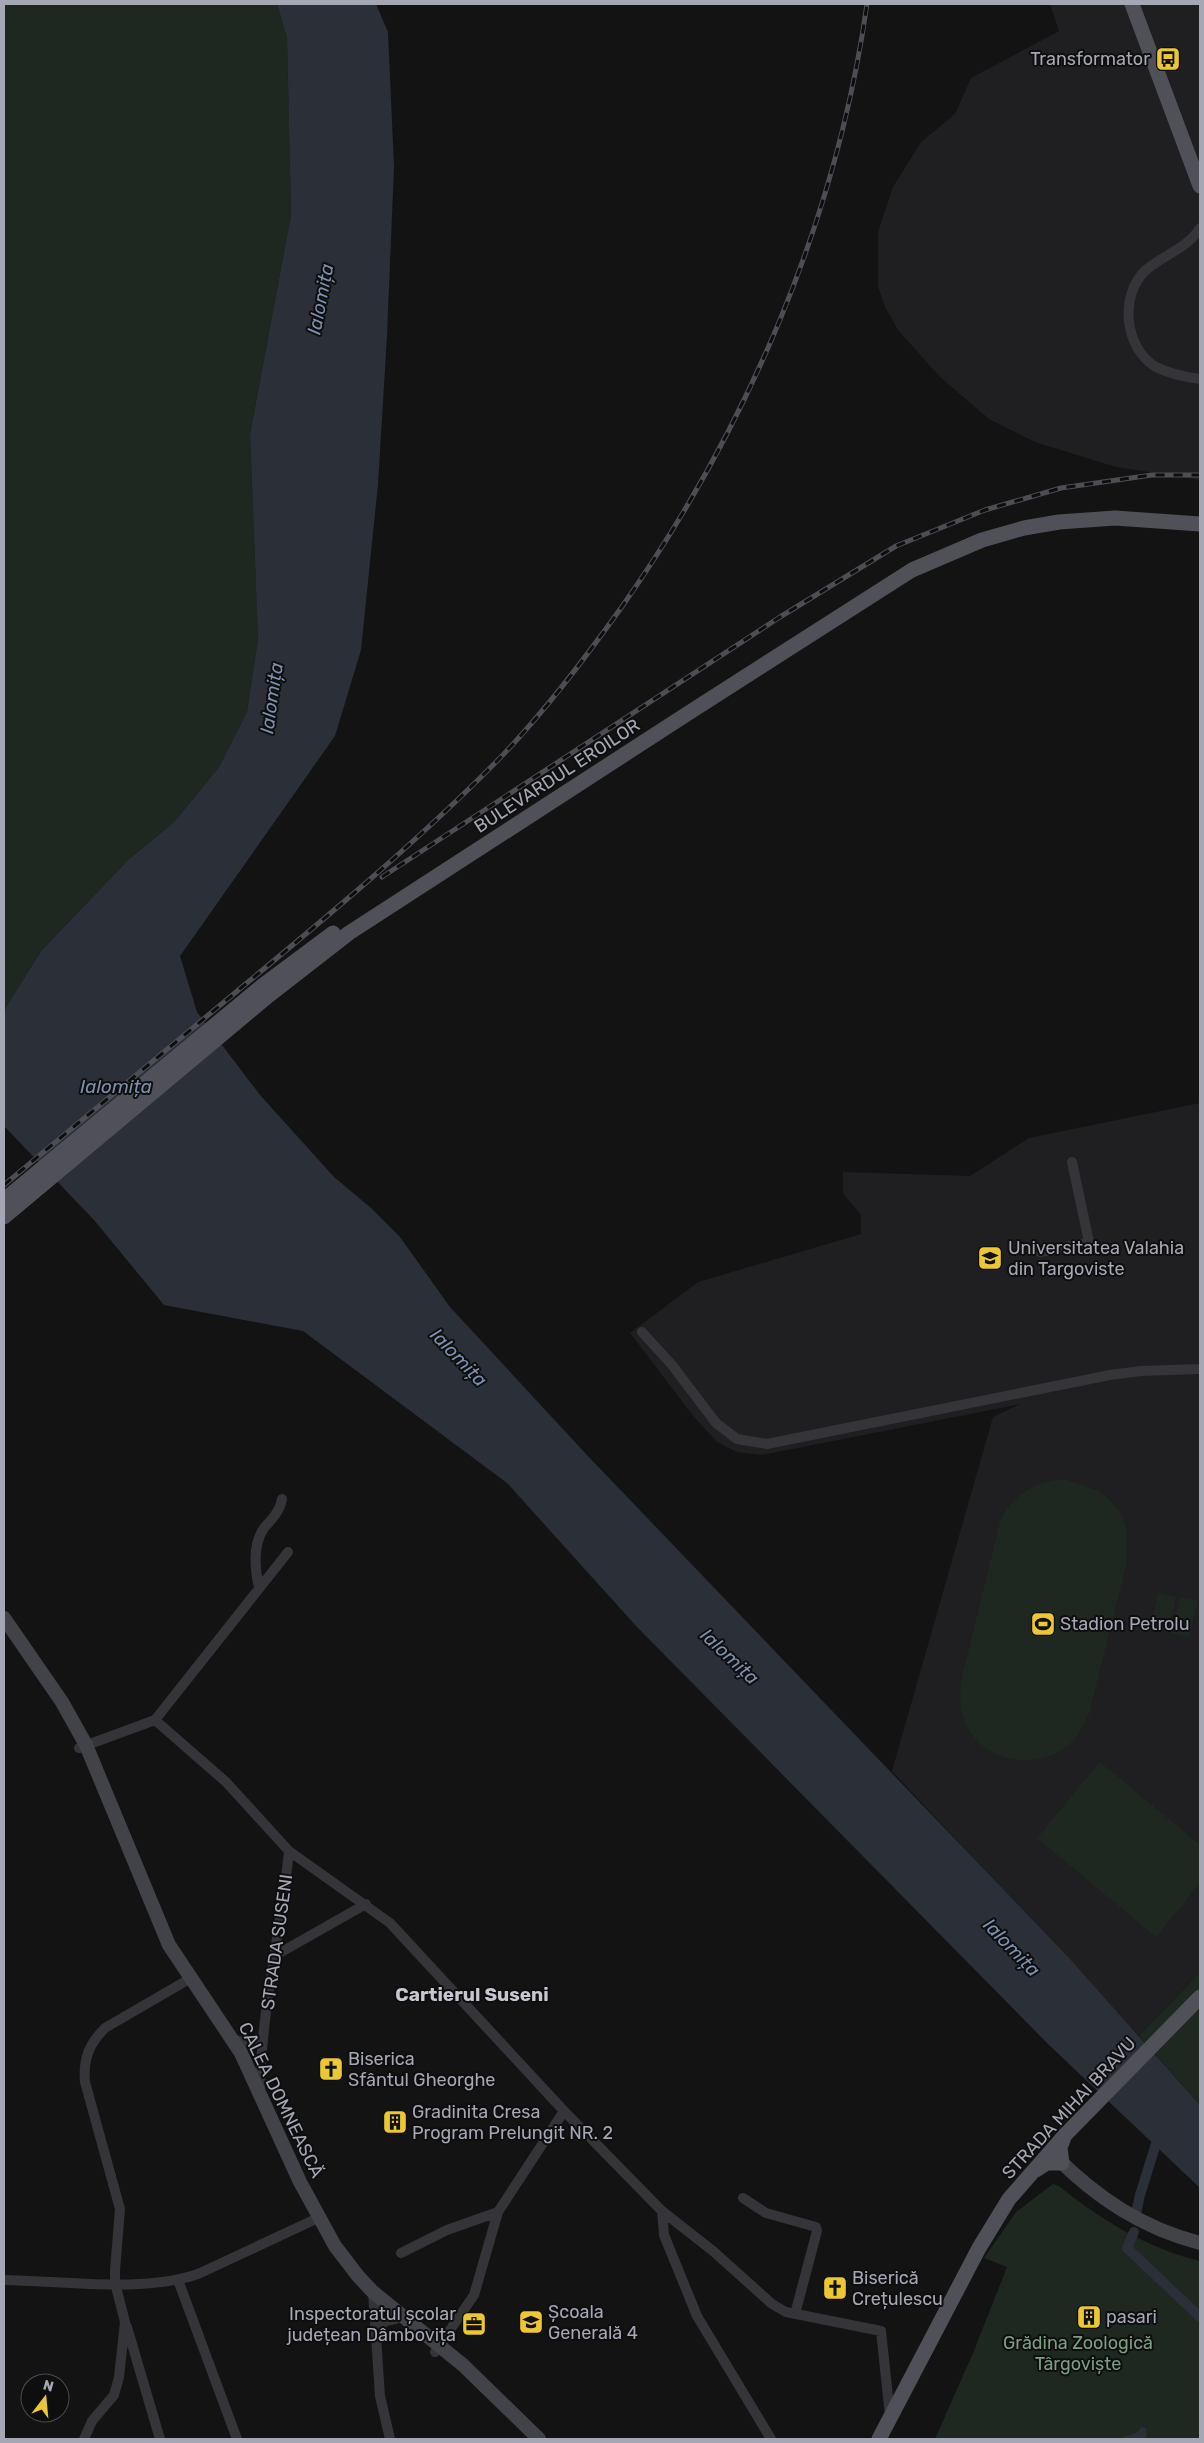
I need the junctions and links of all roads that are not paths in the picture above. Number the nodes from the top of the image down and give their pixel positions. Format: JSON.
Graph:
{"nodes":[{"id":1,"x":1134,"y":6,"type":"edge"},
{"id":2,"x":1200,"y":186,"type":"edge"},
{"id":3,"x":1200,"y":228,"type":"edge"},
{"id":4,"x":1196,"y":240,"type":"edge"},
{"id":5,"x":1200,"y":379,"type":"edge"},
{"id":6,"x":1200,"y":517,"type":"edge"},
{"id":7,"x":1200,"y":524,"type":"edge"},
{"id":8,"x":265,"y":991,"type":"junction"},
{"id":9,"x":1072,"y":1162,"type":"dead end"},
{"id":10,"x":4,"y":1200,"type":"edge"},
{"id":11,"x":4,"y":1217,"type":"edge"},
{"id":12,"x":1040,"y":1252,"type":"dead end"},
{"id":13,"x":642,"y":1332,"type":"dead end"},
{"id":14,"x":1200,"y":1368,"type":"edge"},
{"id":15,"x":282,"y":1499,"type":"dead end"},
{"id":16,"x":288,"y":1552,"type":"dead end"},
{"id":17,"x":259,"y":1588,"type":"junction"},
{"id":18,"x":4,"y":1618,"type":"edge"},
{"id":19,"x":4,"y":1630,"type":"edge"},
{"id":20,"x":155,"y":1720,"type":"junction"},
{"id":21,"x":83,"y":1746,"type":"junction"},
{"id":22,"x":289,"y":1850,"type":"junction"},
{"id":23,"x":366,"y":1904,"type":"junction"},
{"id":24,"x":276,"y":1955,"type":"junction"},
{"id":25,"x":187,"y":1980,"type":"junction"},
{"id":26,"x":1200,"y":1997,"type":"edge"},
{"id":27,"x":234,"y":2040,"type":"junction"},
{"id":28,"x":262,"y":2040,"type":"junction"},
{"id":29,"x":260,"y":2058,"type":"junction"},
{"id":30,"x":245,"y":2067,"type":"junction"},
{"id":31,"x":260,"y":2092,"type":"junction"},
{"id":32,"x":564,"y":2111,"type":"junction"},
{"id":33,"x":1065,"y":2135,"type":"junction"},
{"id":34,"x":1050,"y":2151,"type":"junction"},
{"id":35,"x":1062,"y":2163,"type":"junction"},
{"id":36,"x":1025,"y":2178,"type":"junction"},
{"id":37,"x":743,"y":2198,"type":"dead end"},
{"id":38,"x":662,"y":2211,"type":"junction"},
{"id":39,"x":498,"y":2212,"type":"junction"},
{"id":40,"x":314,"y":2220,"type":"junction"},
{"id":41,"x":1200,"y":2243,"type":"edge"},
{"id":42,"x":401,"y":2253,"type":"dead end"},
{"id":43,"x":4,"y":2280,"type":"edge"},
{"id":44,"x":178,"y":2280,"type":"junction"},
{"id":45,"x":116,"y":2283,"type":"junction"},
{"id":46,"x":373,"y":2297,"type":"junction"},
{"id":47,"x":795,"y":2314,"type":"junction"},
{"id":48,"x":395,"y":2319,"type":"junction"},
{"id":49,"x":125,"y":2322,"type":"junction"},
{"id":50,"x":374,"y":2331,"type":"junction"},
{"id":51,"x":438,"y":2349,"type":"junction"},
{"id":52,"x":890,"y":2417,"type":"junction"},
{"id":53,"x":84,"y":2439,"type":"edge"},
{"id":54,"x":160,"y":2439,"type":"edge"},
{"id":55,"x":237,"y":2439,"type":"edge"},
{"id":56,"x":390,"y":2439,"type":"edge"},
{"id":57,"x":529,"y":2439,"type":"edge"},
{"id":58,"x":539,"y":2439,"type":"edge"},
{"id":59,"x":771,"y":2439,"type":"edge"},
{"id":60,"x":879,"y":2439,"type":"edge"}],
"edges":[{"from":1,"to":2,"type":"main road"},
{"from":3,"to":4,"type":"street"},
{"from":4,"to":5,"type":"street"},
{"from":6,"to":8,"type":"main road","name":"BULEVARDUL EROILOR"},
{"from":7,"to":8,"type":"main road","name":"BULEVARDUL EROILOR"},
{"from":8,"to":10,"type":"main road","name":"BULEVARDUL EROILOR"},
{"from":8,"to":11,"type":"main road","name":"BULEVARDUL EROILOR"},
{"from":9,"to":12,"type":"street"},
{"from":13,"to":14,"type":"street"},
{"from":15,"to":17,"type":"street"},
{"from":16,"to":17,"type":"street"},
{"from":17,"to":20,"type":"street"},
{"from":18,"to":21,"type":"main road","name":"CALEA DOMNEASCĂ"},
{"from":19,"to":21,"type":"main road","name":"CALEA DOMNEASCĂ"},
{"from":20,"to":21,"type":"street"},
{"from":20,"to":22,"type":"street"},
{"from":21,"to":25,"type":"main road","name":"CALEA DOMNEASCĂ"},
{"from":22,"to":23,"type":"street"},
{"from":22,"to":24,"type":"street","name":"STRADA SUSENI"},
{"from":23,"to":24,"type":"street"},
{"from":23,"to":32,"type":"street"},
{"from":24,"to":28,"type":"street","name":"STRADA SUSENI"},
{"from":25,"to":27,"type":"main road","name":"CALEA DOMNEASCĂ"},
{"from":25,"to":30,"type":"main road","name":"CALEA DOMNEASCĂ"},
{"from":25,"to":45,"type":"street"},
{"from":26,"to":33,"type":"main road","name":"STRADA MIHAI BRAVU"},
{"from":27,"to":28,"type":"street"},
{"from":27,"to":30,"type":"main road","name":"CALEA DOMNEASCĂ"},
{"from":28,"to":29,"type":"street","name":"STRADA SUSENI"},
{"from":29,"to":30,"type":"street"},
{"from":29,"to":31,"type":"street","name":"STRADA SUSENI"},
{"from":30,"to":31,"type":"main road","name":"CALEA DOMNEASCĂ"},
{"from":30,"to":40,"type":"main road","name":"CALEA DOMNEASCĂ"},
{"from":31,"to":40,"type":"main road","name":"CALEA DOMNEASCĂ"},
{"from":32,"to":38,"type":"street"},
{"from":32,"to":39,"type":"street"},
{"from":33,"to":34,"type":"main road","name":"STRADA MIHAI BRAVU"},
{"from":33,"to":35,"type":"main road"},
{"from":34,"to":35,"type":"main road"},
{"from":34,"to":36,"type":"main road","name":"STRADA MIHAI BRAVU"},
{"from":35,"to":36,"type":"main road"},
{"from":35,"to":41,"type":"main road"},
{"from":36,"to":52,"type":"main road","name":"STRADA MIHAI BRAVU"},
{"from":37,"to":47,"type":"street"},
{"from":38,"to":47,"type":"street"},
{"from":38,"to":59,"type":"street"},
{"from":39,"to":42,"type":"street"},
{"from":39,"to":51,"type":"street"},
{"from":40,"to":44,"type":"street"},
{"from":40,"to":46,"type":"main road","name":"CALEA DOMNEASCĂ"},
{"from":43,"to":45,"type":"street"},
{"from":44,"to":45,"type":"street"},
{"from":44,"to":55,"type":"street"},
{"from":45,"to":49,"type":"street"},
{"from":46,"to":48,"type":"main road"},
{"from":46,"to":50,"type":"street"},
{"from":46,"to":51,"type":"main road","name":"CALEA DOMNEASCĂ"},
{"from":47,"to":52,"type":"street"},
{"from":48,"to":50,"type":"street"},
{"from":48,"to":51,"type":"main road"},
{"from":49,"to":53,"type":"street"},
{"from":49,"to":54,"type":"street"},
{"from":50,"to":56,"type":"street"},
{"from":51,"to":57,"type":"main road"},
{"from":51,"to":58,"type":"main road","name":"CALEA DOMNEASCĂ"},
{"from":52,"to":60,"type":"main road","name":"STRADA MIHAI BRAVU"}]}
